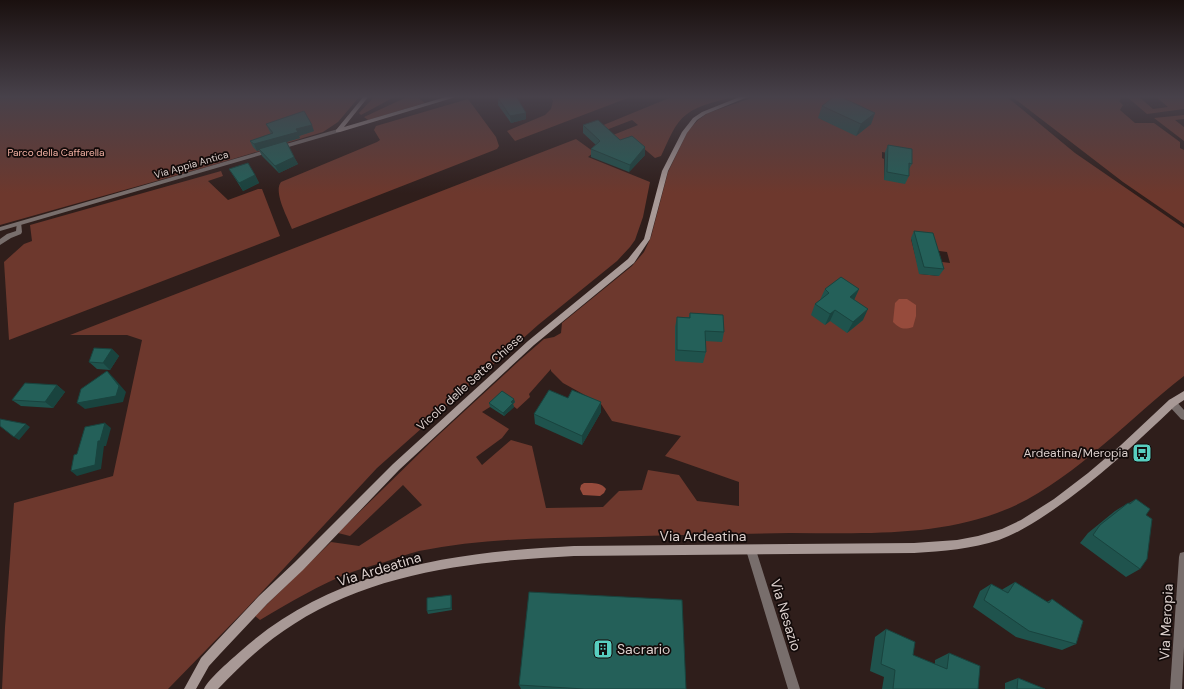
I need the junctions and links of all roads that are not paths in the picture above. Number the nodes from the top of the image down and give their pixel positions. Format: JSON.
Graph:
{"nodes":[{"id":1,"x":340,"y":128,"type":"edge"},
{"id":2,"x":348,"y":128,"type":"edge"},
{"id":3,"x":688,"y":128,"type":"edge"},
{"id":4,"x":338,"y":131,"type":"junction"},
{"id":5,"x":19,"y":224,"type":"junction"},
{"id":6,"x":0,"y":229,"type":"edge"},
{"id":7,"x":0,"y":243,"type":"edge"},
{"id":8,"x":1184,"y":394,"type":"edge"},
{"id":9,"x":1172,"y":403,"type":"junction"},
{"id":10,"x":1184,"y":416,"type":"edge"},
{"id":11,"x":751,"y":550,"type":"junction"},
{"id":12,"x":1184,"y":557,"type":"edge"},
{"id":13,"x":190,"y":689,"type":"edge"},
{"id":14,"x":210,"y":689,"type":"edge"},
{"id":15,"x":794,"y":689,"type":"edge"},
{"id":16,"x":1176,"y":689,"type":"edge"}],
"edges":[{"from":1,"to":4,"type":"main road"},
{"from":2,"to":4,"type":"main road","name":"Via Appia Antica"},
{"from":3,"to":13,"type":"main road","name":"Vicolo delle Sette Chiese"},
{"from":4,"to":5,"type":"street","name":"Via Appia Antica"},
{"from":5,"to":6,"type":"street","name":"Via Appia Antica"},
{"from":5,"to":7,"type":"street"},
{"from":8,"to":9,"type":"main road","name":"Via Ardeatina"},
{"from":9,"to":10,"type":"street"},
{"from":9,"to":11,"type":"main road","name":"Via Ardeatina"},
{"from":11,"to":14,"type":"main road","name":"Via Ardeatina"},
{"from":11,"to":15,"type":"street","name":"Via Nesazio"},
{"from":12,"to":16,"type":"street","name":"Via Meropia"}]}
